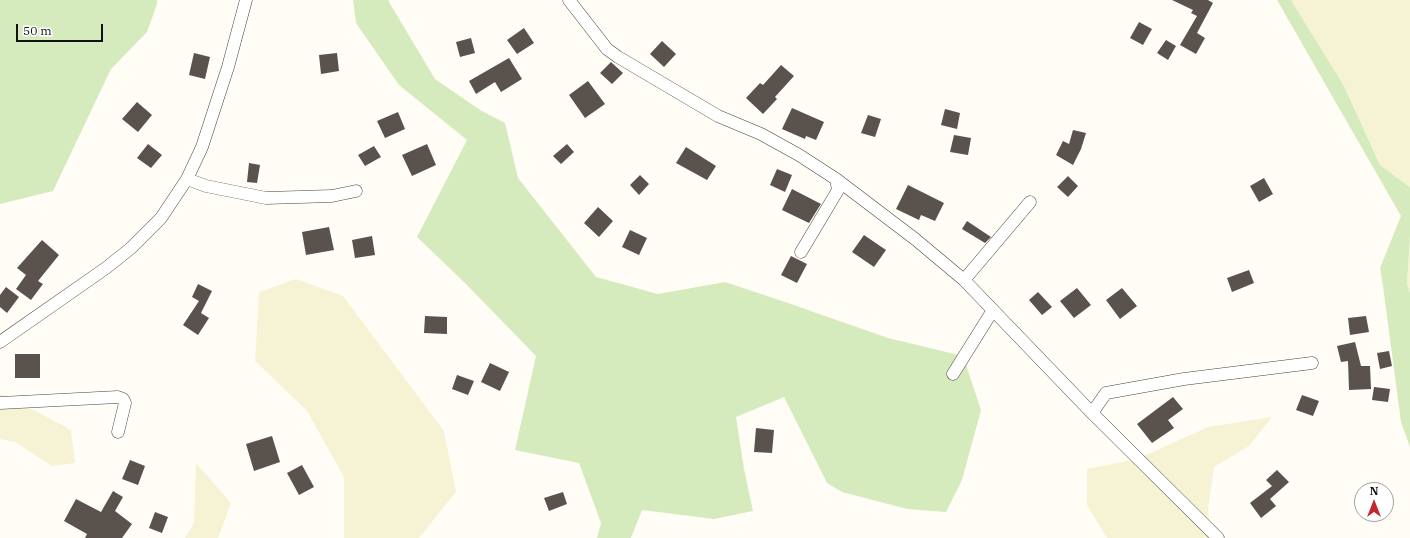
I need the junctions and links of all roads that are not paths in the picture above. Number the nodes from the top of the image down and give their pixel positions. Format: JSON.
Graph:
{"nodes":[{"id":1,"x":246,"y":0,"type":"edge"},
{"id":2,"x":569,"y":0,"type":"edge"},
{"id":3,"x":187,"y":179,"type":"junction"},
{"id":4,"x":836,"y":179,"type":"junction"},
{"id":5,"x":356,"y":191,"type":"dead end"},
{"id":6,"x":1030,"y":202,"type":"dead end"},
{"id":7,"x":801,"y":252,"type":"dead end"},
{"id":8,"x":964,"y":280,"type":"junction"},
{"id":9,"x":993,"y":310,"type":"junction"},
{"id":10,"x":0,"y":342,"type":"edge"},
{"id":11,"x":1312,"y":363,"type":"dead end"},
{"id":12,"x":953,"y":374,"type":"dead end"},
{"id":13,"x":1,"y":404,"type":"edge"},
{"id":14,"x":1092,"y":412,"type":"junction"},
{"id":15,"x":118,"y":432,"type":"dead end"},
{"id":16,"x":1218,"y":538,"type":"edge"}],
"edges":[{"from":1,"to":3,"type":"street"},
{"from":2,"to":4,"type":"street"},
{"from":3,"to":5,"type":"street"},
{"from":3,"to":10,"type":"street"},
{"from":4,"to":7,"type":"street"},
{"from":4,"to":8,"type":"street"},
{"from":6,"to":8,"type":"street"},
{"from":8,"to":9,"type":"street"},
{"from":9,"to":12,"type":"street"},
{"from":9,"to":14,"type":"street"},
{"from":11,"to":14,"type":"street"},
{"from":13,"to":15,"type":"street"},
{"from":14,"to":16,"type":"street"}]}
